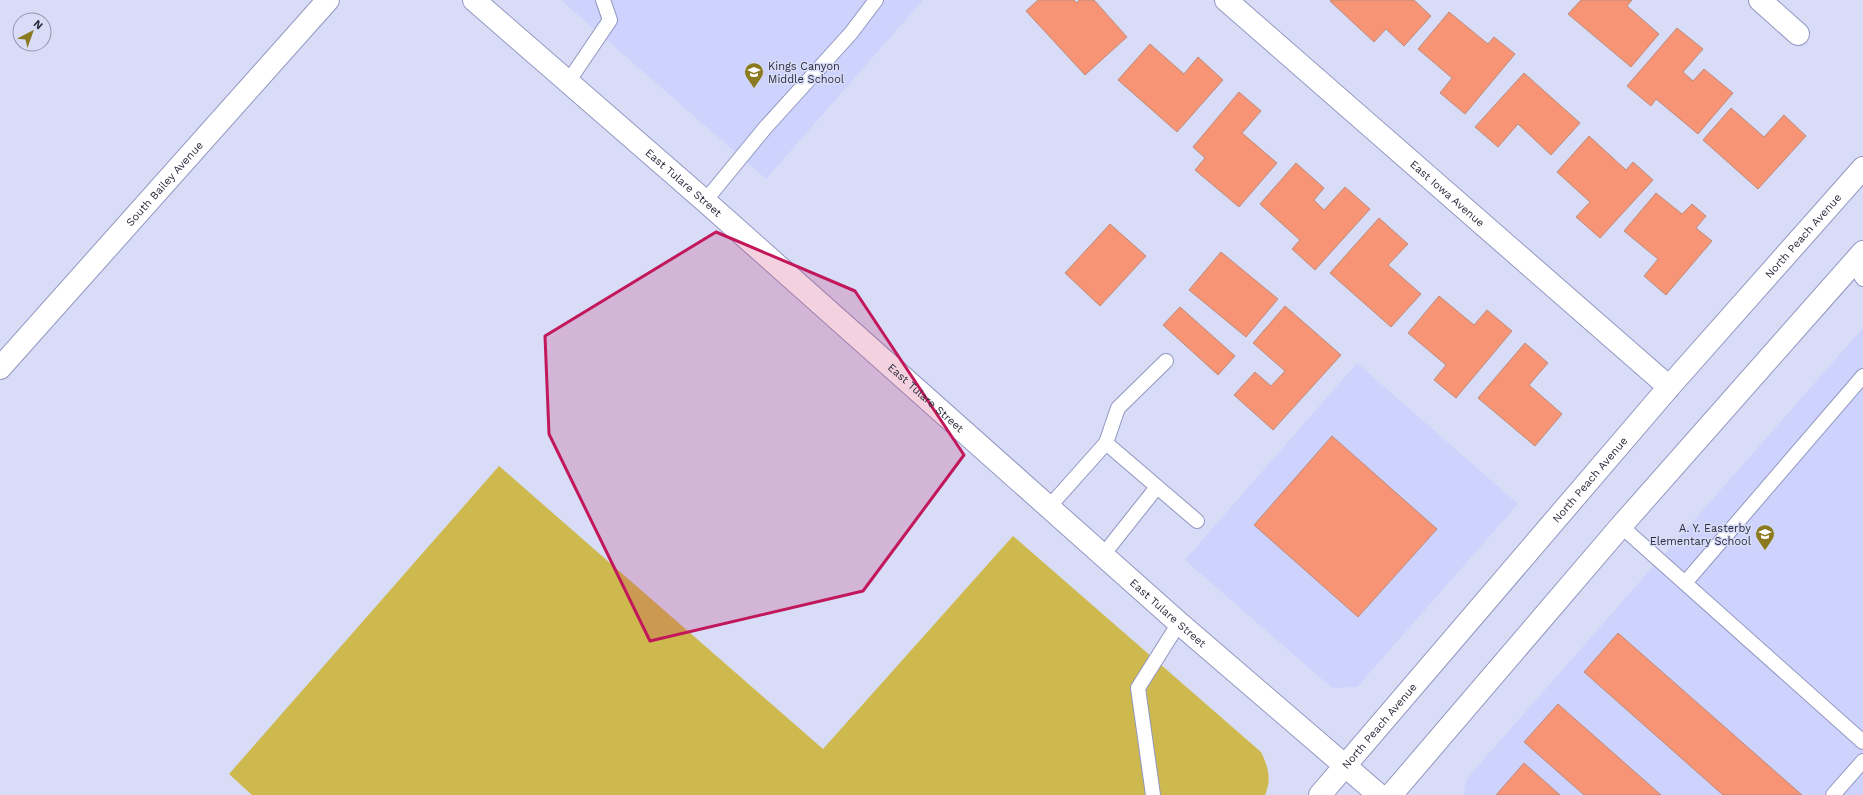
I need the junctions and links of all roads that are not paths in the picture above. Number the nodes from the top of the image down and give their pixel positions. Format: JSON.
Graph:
{"nodes":[{"id":1,"x":328,"y":0,"type":"edge"},
{"id":2,"x":474,"y":0,"type":"edge"},
{"id":3,"x":603,"y":0,"type":"edge"},
{"id":4,"x":876,"y":0,"type":"edge"},
{"id":5,"x":1226,"y":0,"type":"edge"},
{"id":6,"x":1760,"y":0,"type":"edge"},
{"id":7,"x":1798,"y":34,"type":"dead end"},
{"id":8,"x":568,"y":82,"type":"junction"},
{"id":9,"x":1863,"y":168,"type":"edge"},
{"id":10,"x":705,"y":201,"type":"junction"},
{"id":11,"x":1860,"y":264,"type":"edge"},
{"id":12,"x":1166,"y":361,"type":"dead end"},
{"id":13,"x":0,"y":368,"type":"edge"},
{"id":14,"x":1863,"y":376,"type":"edge"},
{"id":15,"x":1669,"y":387,"type":"junction"},
{"id":16,"x":1106,"y":443,"type":"junction"},
{"id":17,"x":1157,"y":487,"type":"junction"},
{"id":18,"x":1049,"y":507,"type":"junction"},
{"id":19,"x":1197,"y":521,"type":"dead end"},
{"id":20,"x":1621,"y":526,"type":"junction"},
{"id":21,"x":1103,"y":555,"type":"junction"},
{"id":22,"x":1685,"y":583,"type":"junction"},
{"id":23,"x":1179,"y":623,"type":"junction"},
{"id":24,"x":1863,"y":742,"type":"edge"},
{"id":25,"x":1863,"y":762,"type":"edge"},
{"id":26,"x":1344,"y":766,"type":"junction"},
{"id":27,"x":1153,"y":795,"type":"edge"},
{"id":28,"x":1320,"y":795,"type":"edge"},
{"id":29,"x":1378,"y":795,"type":"edge"},
{"id":30,"x":1391,"y":795,"type":"edge"},
{"id":31,"x":1833,"y":795,"type":"edge"}],
"edges":[{"from":1,"to":13,"type":"main road","name":"South Bailey Avenue"},
{"from":2,"to":8,"type":"main road","name":"East Tulare Street"},
{"from":3,"to":8,"type":"lane"},
{"from":4,"to":10,"type":"lane"},
{"from":5,"to":15,"type":"main road","name":"East Iowa Avenue"},
{"from":6,"to":7,"type":"main road"},
{"from":8,"to":10,"type":"main road","name":"East Tulare Street"},
{"from":9,"to":15,"type":"main road","name":"North Peach Avenue"},
{"from":10,"to":18,"type":"main road","name":"East Tulare Street"},
{"from":11,"to":20,"type":"main road"},
{"from":12,"to":16,"type":"lane"},
{"from":14,"to":22,"type":"lane"},
{"from":15,"to":26,"type":"main road","name":"North Peach Avenue"},
{"from":16,"to":17,"type":"lane"},
{"from":16,"to":18,"type":"lane"},
{"from":17,"to":19,"type":"lane"},
{"from":17,"to":21,"type":"lane"},
{"from":18,"to":21,"type":"main road","name":"East Tulare Street"},
{"from":20,"to":22,"type":"lane"},
{"from":20,"to":30,"type":"main road"},
{"from":21,"to":23,"type":"main road","name":"East Tulare Street"},
{"from":22,"to":24,"type":"lane"},
{"from":23,"to":26,"type":"main road","name":"East Tulare Street"},
{"from":23,"to":27,"type":"lane"},
{"from":25,"to":31,"type":"lane"},
{"from":26,"to":28,"type":"main road","name":"North Peach Avenue"},
{"from":26,"to":29,"type":"main road","name":"East Tulare Street"}]}
